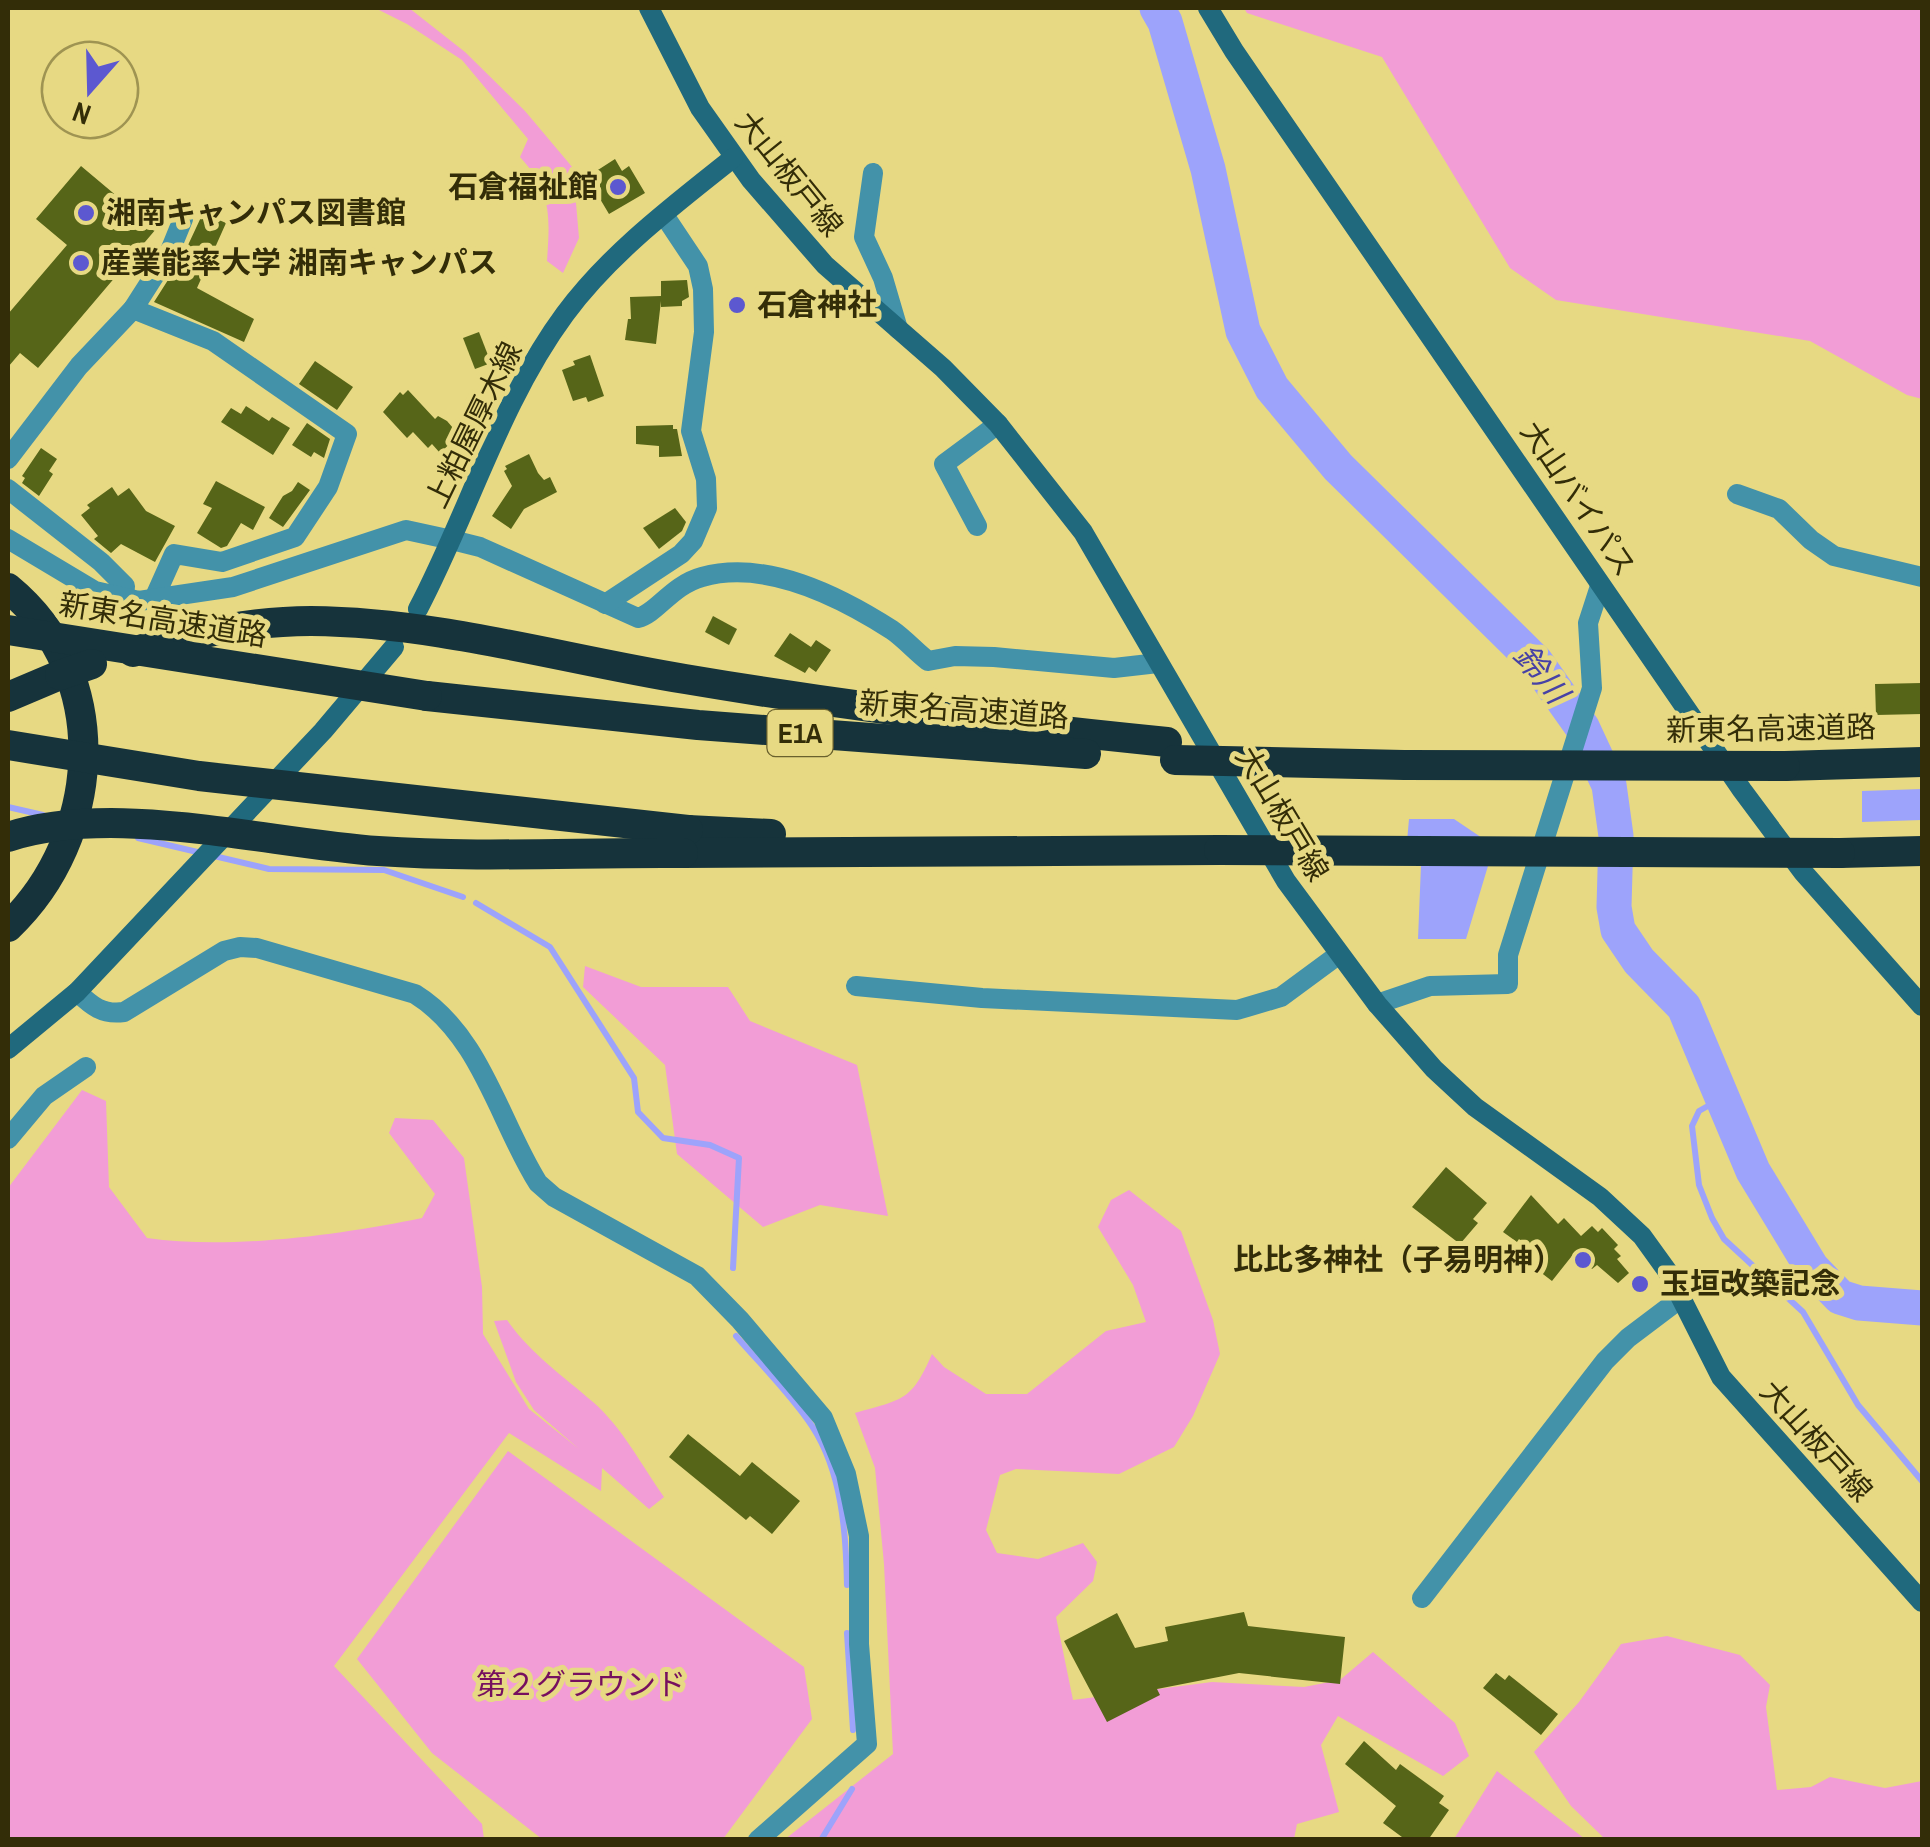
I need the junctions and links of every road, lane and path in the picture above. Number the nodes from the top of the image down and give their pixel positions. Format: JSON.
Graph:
{"nodes":[{"id":1,"x":648,"y":8,"type":"edge"},
{"id":2,"x":1208,"y":8,"type":"edge"},
{"id":3,"x":733,"y":158,"type":"junction"},
{"id":4,"x":873,"y":173,"type":"dead end"},
{"id":5,"x":664,"y":215,"type":"junction"},
{"id":6,"x":183,"y":219,"type":"dead end"},
{"id":7,"x":132,"y":309,"type":"junction"},
{"id":8,"x":898,"y":329,"type":"junction"},
{"id":9,"x":998,"y":424,"type":"junction"},
{"id":10,"x":8,"y":459,"type":"edge"},
{"id":11,"x":8,"y":489,"type":"edge"},
{"id":12,"x":1737,"y":494,"type":"dead end"},
{"id":13,"x":977,"y":526,"type":"dead end"},
{"id":14,"x":8,"y":538,"type":"edge"},
{"id":15,"x":452,"y":540,"type":"junction"},
{"id":16,"x":1922,"y":577,"type":"edge"},
{"id":17,"x":1600,"y":586,"type":"junction"},
{"id":18,"x":8,"y":588,"type":"edge"},
{"id":19,"x":124,"y":599,"type":"junction"},
{"id":20,"x":153,"y":601,"type":"junction"},
{"id":21,"x":605,"y":604,"type":"junction"},
{"id":22,"x":418,"y":609,"type":"dead end"},
{"id":23,"x":8,"y":630,"type":"edge"},
{"id":24,"x":394,"y":647,"type":"dead end"},
{"id":25,"x":1158,"y":663,"type":"junction"},
{"id":26,"x":8,"y":696,"type":"edge"},
{"id":27,"x":8,"y":745,"type":"edge"},
{"id":28,"x":1171,"y":751,"type":"junction"},
{"id":29,"x":1922,"y":762,"type":"edge"},
{"id":30,"x":8,"y":837,"type":"edge"},
{"id":31,"x":685,"y":841,"type":"junction"},
{"id":32,"x":1922,"y":851,"type":"edge"},
{"id":33,"x":8,"y":927,"type":"edge"},
{"id":34,"x":1338,"y":955,"type":"junction"},
{"id":35,"x":856,"y":986,"type":"dead end"},
{"id":36,"x":76,"y":992,"type":"junction"},
{"id":37,"x":1376,"y":1004,"type":"junction"},
{"id":38,"x":1922,"y":1006,"type":"edge"},
{"id":39,"x":8,"y":1048,"type":"edge"},
{"id":40,"x":86,"y":1067,"type":"dead end"},
{"id":41,"x":8,"y":1139,"type":"edge"},
{"id":42,"x":1680,"y":1298,"type":"junction"},
{"id":43,"x":1422,"y":1598,"type":"dead end"},
{"id":44,"x":1922,"y":1602,"type":"edge"},
{"id":45,"x":758,"y":1840,"type":"edge"}],
"edges":[{"from":1,"to":3,"type":"main road","name":"大山板戸線"},
{"from":2,"to":17,"type":"main road","name":"大山バイパス"},
{"from":3,"to":5,"type":"main road","name":"上粕屋厚木線"},
{"from":3,"to":8,"type":"main road","name":"大山板戸線"},
{"from":4,"to":8,"type":"street"},
{"from":5,"to":15,"type":"main road","name":"上粕屋厚木線"},
{"from":5,"to":21,"type":"street"},
{"from":6,"to":7,"type":"street"},
{"from":7,"to":10,"type":"street"},
{"from":7,"to":20,"type":"street"},
{"from":8,"to":9,"type":"main road","name":"大山板戸線"},
{"from":9,"to":13,"type":"street"},
{"from":9,"to":25,"type":"main road","name":"大山板戸線"},
{"from":11,"to":19,"type":"street"},
{"from":12,"to":16,"type":"street"},
{"from":14,"to":19,"type":"street"},
{"from":15,"to":20,"type":"street"},
{"from":15,"to":21,"type":"street"},
{"from":15,"to":22,"type":"main road","name":"上粕屋厚木線"},
{"from":17,"to":37,"type":"street"},
{"from":17,"to":38,"type":"main road","name":"大山バイパス"},
{"from":18,"to":33,"type":"highway"},
{"from":19,"to":20,"type":"street"},
{"from":21,"to":25,"type":"street"},
{"from":23,"to":28,"type":"highway","name":"新東名高速道路","number":"E1A","bridge":true},
{"from":24,"to":36,"type":"main road"},
{"from":25,"to":34,"type":"main road","name":"大山板戸線"},
{"from":26,"to":28,"type":"highway","bridge":true},
{"from":27,"to":31,"type":"highway","bridge":true},
{"from":28,"to":29,"type":"highway","name":"新東名高速道路","bridge":true},
{"from":30,"to":31,"type":"highway","bridge":true},
{"from":31,"to":32,"type":"highway","bridge":true},
{"from":34,"to":35,"type":"street"},
{"from":34,"to":37,"type":"main road","name":"大山板戸線"},
{"from":36,"to":39,"type":"main road"},
{"from":36,"to":45,"type":"street"},
{"from":37,"to":42,"type":"main road","name":"大山板戸線"},
{"from":40,"to":41,"type":"street"},
{"from":42,"to":43,"type":"street"},
{"from":42,"to":44,"type":"main road","name":"大山板戸線"}]}
